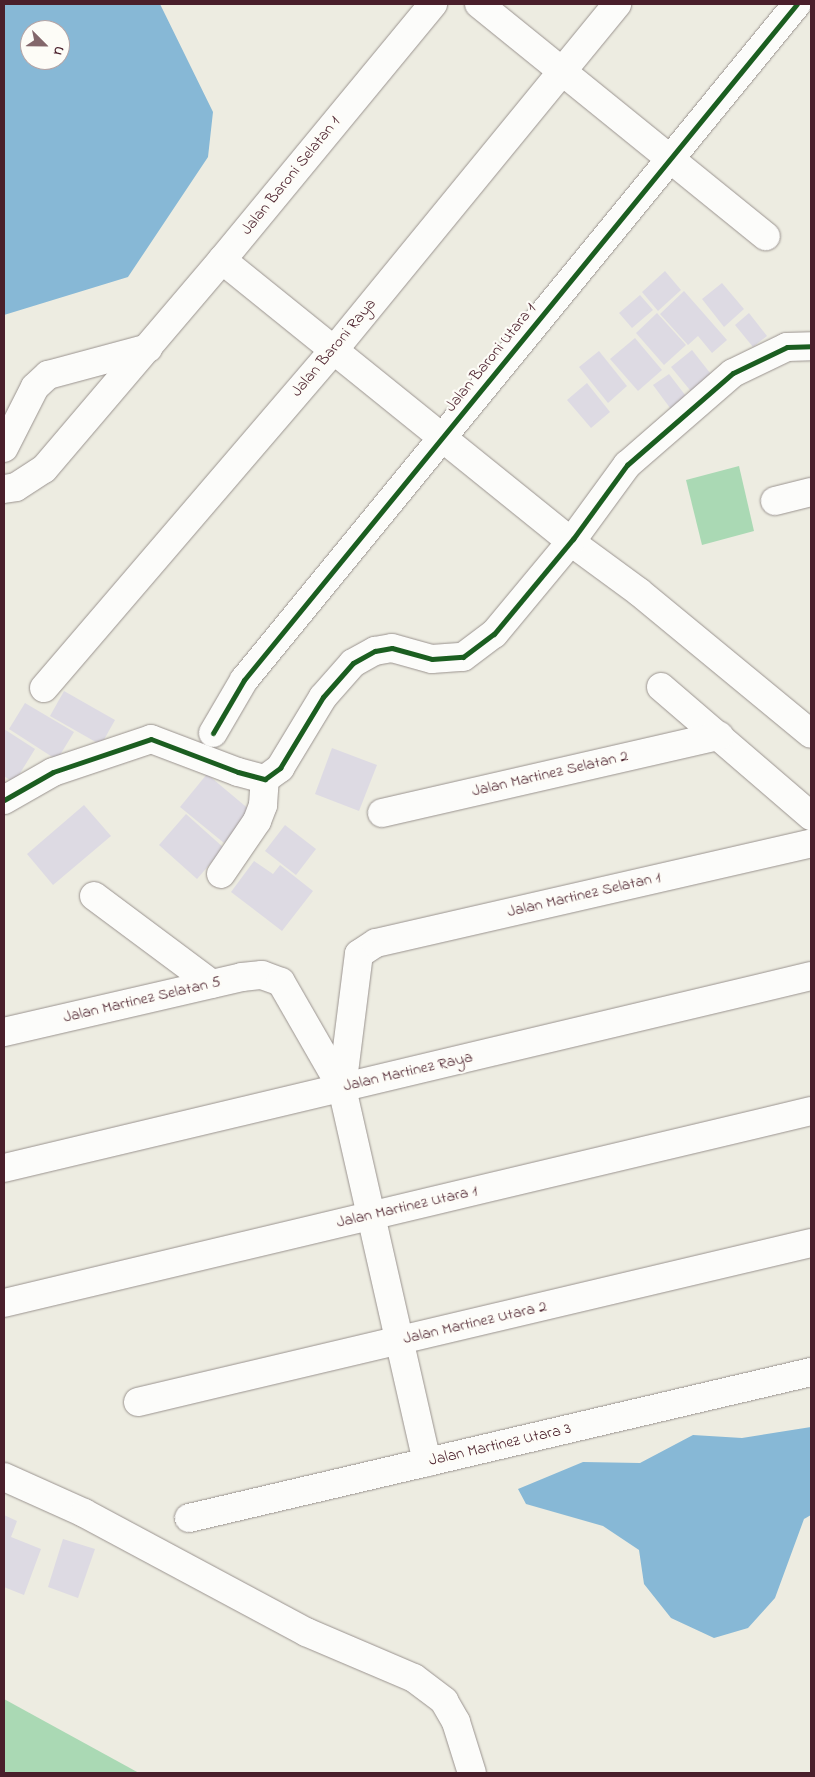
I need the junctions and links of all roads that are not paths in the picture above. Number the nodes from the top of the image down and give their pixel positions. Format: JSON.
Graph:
{"nodes":[{"id":1,"x":433,"y":4,"type":"edge"},
{"id":2,"x":479,"y":4,"type":"edge"},
{"id":3,"x":618,"y":4,"type":"edge"},
{"id":4,"x":797,"y":4,"type":"edge"},
{"id":5,"x":562,"y":71,"type":"junction"},
{"id":6,"x":670,"y":159,"type":"junction"},
{"id":7,"x":766,"y":236,"type":"dead end"},
{"id":8,"x":222,"y":260,"type":"junction"},
{"id":9,"x":811,"y":346,"type":"edge"},
{"id":10,"x":148,"y":348,"type":"junction"},
{"id":11,"x":334,"y":350,"type":"junction"},
{"id":12,"x":442,"y":438,"type":"junction"},
{"id":13,"x":4,"y":448,"type":"edge"},
{"id":14,"x":4,"y":489,"type":"edge"},
{"id":15,"x":811,"y":492,"type":"edge"},
{"id":16,"x":775,"y":501,"type":"dead end"},
{"id":17,"x":571,"y":542,"type":"junction"},
{"id":18,"x":661,"y":687,"type":"dead end"},
{"id":19,"x":44,"y":688,"type":"dead end"},
{"id":20,"x":213,"y":733,"type":"dead end"},
{"id":21,"x":811,"y":734,"type":"edge"},
{"id":22,"x":719,"y":736,"type":"junction"},
{"id":23,"x":264,"y":779,"type":"junction"},
{"id":24,"x":4,"y":800,"type":"edge"},
{"id":25,"x":382,"y":813,"type":"dead end"},
{"id":26,"x":811,"y":816,"type":"edge"},
{"id":27,"x":811,"y":843,"type":"edge"},
{"id":28,"x":221,"y":874,"type":"dead end"},
{"id":29,"x":94,"y":896,"type":"dead end"},
{"id":30,"x":811,"y":976,"type":"edge"},
{"id":31,"x":212,"y":984,"type":"junction"},
{"id":32,"x":4,"y":1032,"type":"edge"},
{"id":33,"x":342,"y":1088,"type":"junction"},
{"id":34,"x":811,"y":1111,"type":"edge"},
{"id":35,"x":4,"y":1168,"type":"edge"},
{"id":36,"x":371,"y":1216,"type":"junction"},
{"id":37,"x":811,"y":1244,"type":"edge"},
{"id":38,"x":4,"y":1303,"type":"edge"},
{"id":39,"x":400,"y":1340,"type":"junction"},
{"id":40,"x":811,"y":1372,"type":"edge"},
{"id":41,"x":138,"y":1402,"type":"dead end"},
{"id":42,"x":428,"y":1462,"type":"junction"},
{"id":43,"x":4,"y":1477,"type":"edge"},
{"id":44,"x":188,"y":1518,"type":"dead end"},
{"id":45,"x":472,"y":1773,"type":"edge"}],
"edges":[{"from":1,"to":8,"type":"street","name":"Jalan Baroni Selatan 1"},
{"from":2,"to":5,"type":"street"},
{"from":3,"to":5,"type":"street","name":"Jalan Baroni Raya"},
{"from":4,"to":6,"type":"street","name":"Jalan Baroni Utara 1"},
{"from":5,"to":6,"type":"street"},
{"from":5,"to":11,"type":"street","name":"Jalan Baroni Raya"},
{"from":6,"to":7,"type":"street"},
{"from":6,"to":12,"type":"street","name":"Jalan Baroni Utara 1"},
{"from":8,"to":10,"type":"street","name":"Jalan Baroni Selatan 1"},
{"from":8,"to":11,"type":"street"},
{"from":9,"to":17,"type":"street"},
{"from":10,"to":13,"type":"street"},
{"from":10,"to":14,"type":"street","name":"Jalan Baroni Selatan 1"},
{"from":11,"to":12,"type":"street"},
{"from":11,"to":19,"type":"street","name":"Jalan Baroni Raya"},
{"from":12,"to":17,"type":"street"},
{"from":12,"to":20,"type":"street","name":"Jalan Baroni Utara 1"},
{"from":15,"to":16,"type":"street"},
{"from":17,"to":21,"type":"street"},
{"from":17,"to":23,"type":"street"},
{"from":18,"to":22,"type":"street"},
{"from":22,"to":25,"type":"street","name":"Jalan Martinez Selatan 2"},
{"from":22,"to":26,"type":"street"},
{"from":23,"to":24,"type":"street"},
{"from":23,"to":28,"type":"street"},
{"from":27,"to":33,"type":"street","name":"Jalan Martinez Selatan 1"},
{"from":29,"to":31,"type":"street"},
{"from":30,"to":33,"type":"street","name":"Jalan Martinez Raya"},
{"from":31,"to":32,"type":"street","name":"Jalan Martinez Selatan 5"},
{"from":31,"to":33,"type":"street","name":"Jalan Martinez Selatan 5"},
{"from":33,"to":35,"type":"street","name":"Jalan Martinez Raya"},
{"from":33,"to":36,"type":"street"},
{"from":34,"to":36,"type":"street","name":"Jalan Martinez Utara 1"},
{"from":36,"to":38,"type":"street","name":"Jalan Martinez Utara 1"},
{"from":36,"to":39,"type":"street"},
{"from":37,"to":39,"type":"street","name":"Jalan Martinez Utara 2"},
{"from":39,"to":41,"type":"street","name":"Jalan Martinez Utara 2"},
{"from":39,"to":42,"type":"street"},
{"from":40,"to":42,"type":"street","name":"Jalan Martinez Utara 3"},
{"from":42,"to":44,"type":"street","name":"Jalan Martinez Utara 3"},
{"from":43,"to":45,"type":"street"}]}
